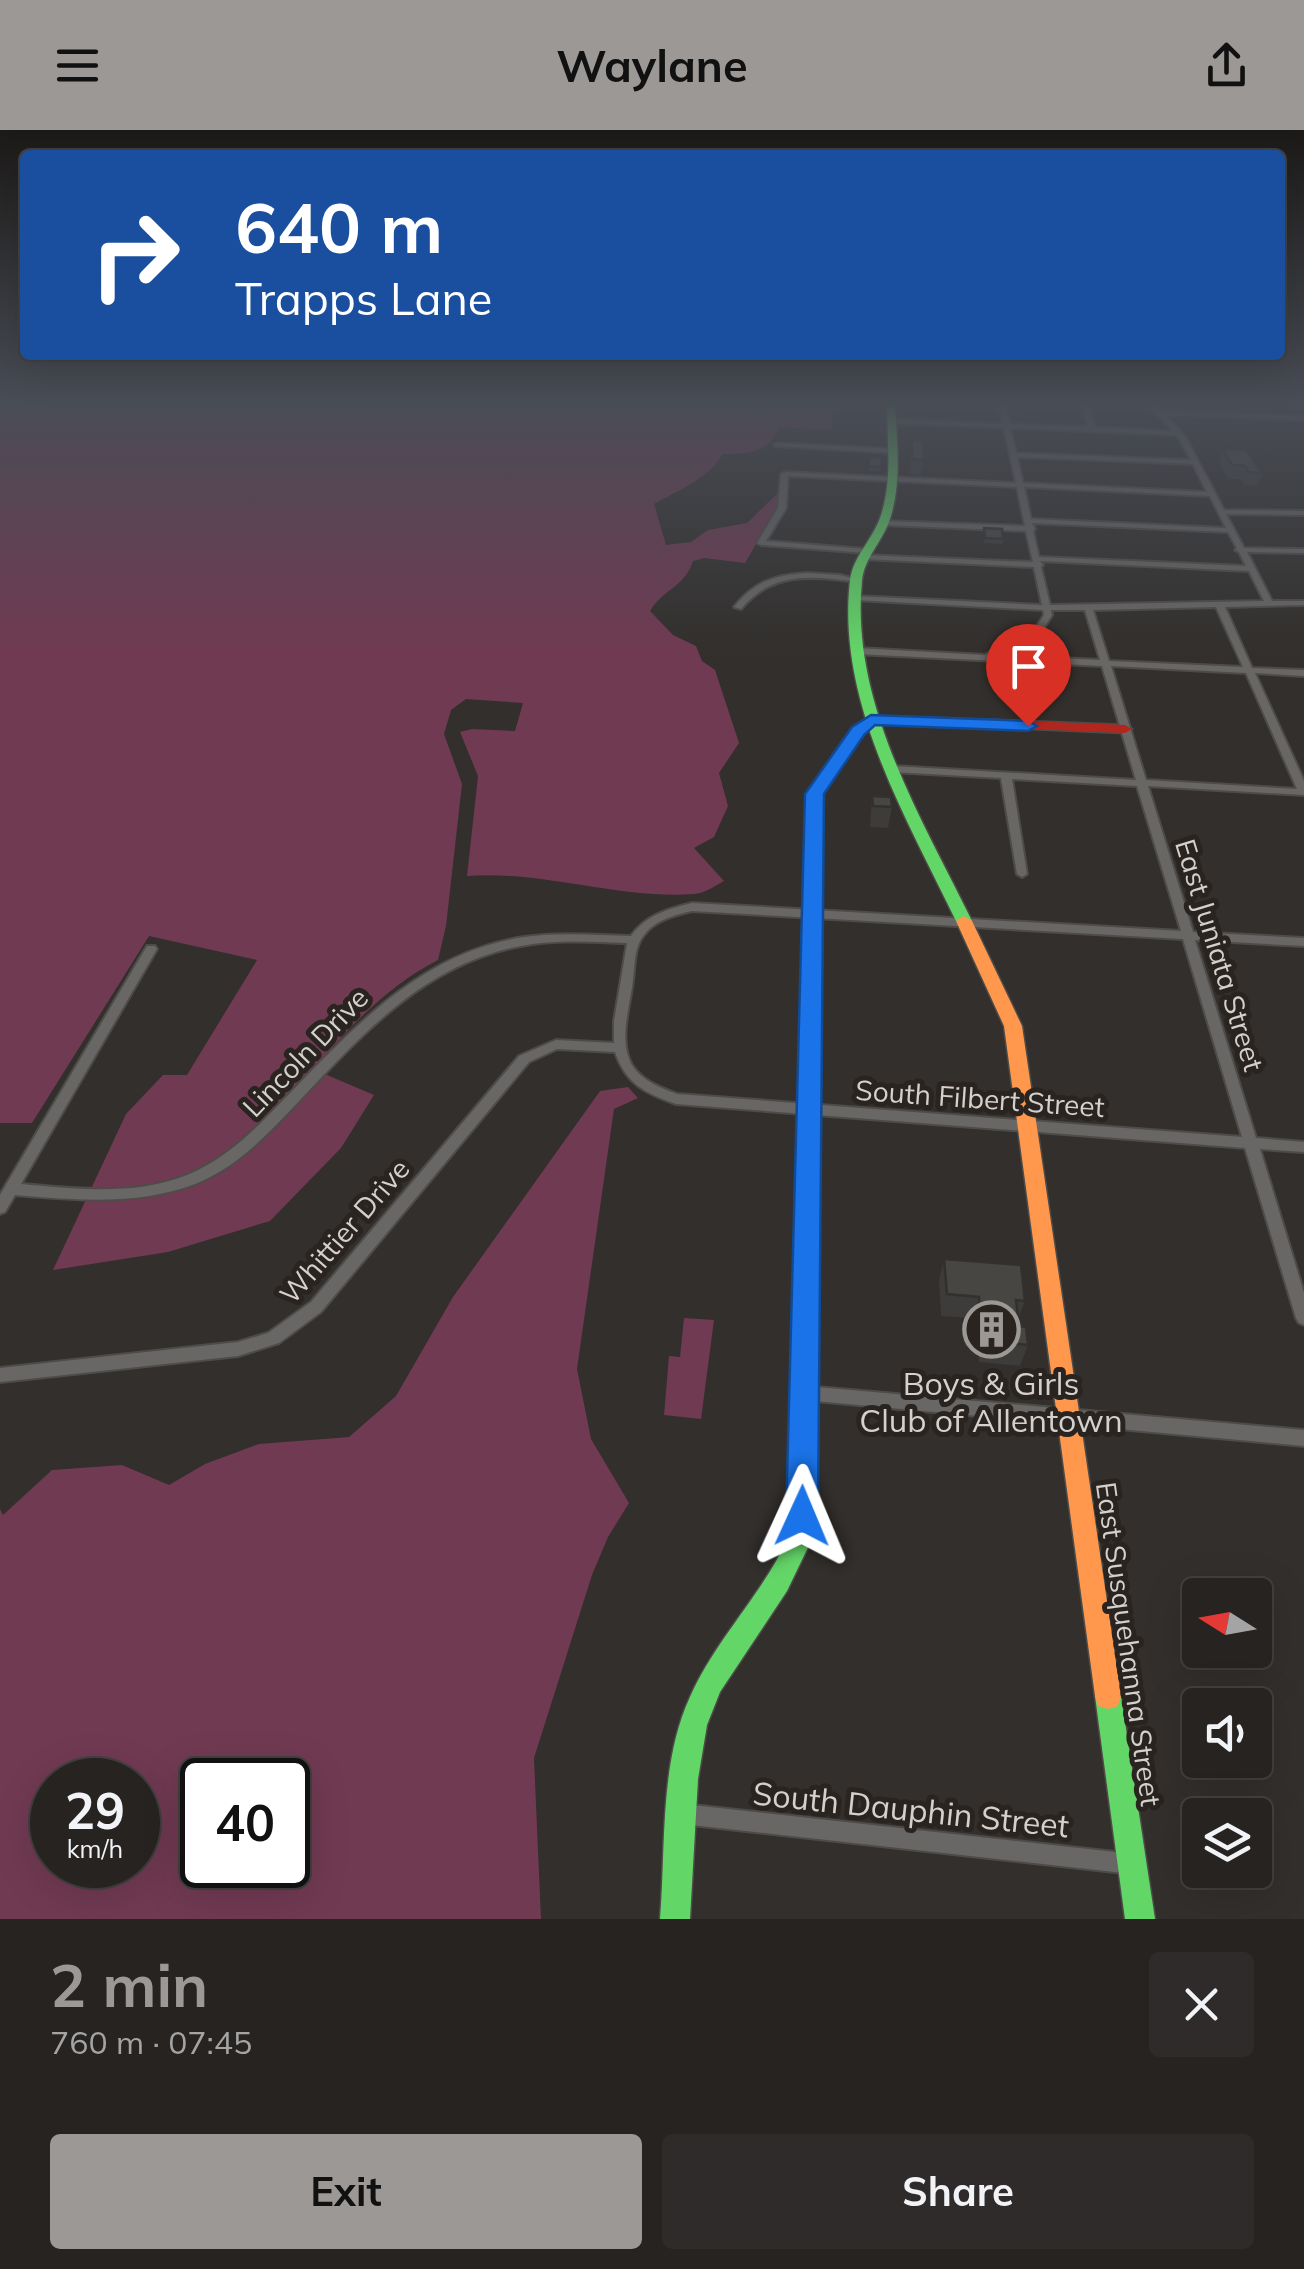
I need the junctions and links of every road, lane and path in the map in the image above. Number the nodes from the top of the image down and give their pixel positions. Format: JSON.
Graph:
{"nodes":[{"id":1,"x":784,"y":487,"type":"edge"},
{"id":2,"x":893,"y":487,"type":"edge"},
{"id":3,"x":1020,"y":487,"type":"edge"},
{"id":4,"x":1055,"y":487,"type":"edge"},
{"id":5,"x":1208,"y":487,"type":"edge"},
{"id":6,"x":1211,"y":494,"type":"junction"},
{"id":7,"x":1220,"y":512,"type":"junction"},
{"id":8,"x":1304,"y":513,"type":"edge"},
{"id":9,"x":884,"y":523,"type":"junction"},
{"id":10,"x":1030,"y":525,"type":"junction"},
{"id":11,"x":1228,"y":530,"type":"junction"},
{"id":12,"x":1238,"y":550,"type":"junction"},
{"id":13,"x":1304,"y":551,"type":"edge"},
{"id":14,"x":864,"y":554,"type":"junction"},
{"id":15,"x":1038,"y":562,"type":"junction"},
{"id":16,"x":1249,"y":569,"type":"junction"},
{"id":17,"x":855,"y":589,"type":"junction"},
{"id":18,"x":1268,"y":603,"type":"junction"},
{"id":19,"x":1304,"y":603,"type":"edge"},
{"id":20,"x":1219,"y":604,"type":"junction"},
{"id":21,"x":1088,"y":606,"type":"junction"},
{"id":22,"x":738,"y":607,"type":"dead end"},
{"id":23,"x":1047,"y":608,"type":"junction"},
{"id":24,"x":857,"y":651,"type":"junction"},
{"id":25,"x":986,"y":658,"type":"junction"},
{"id":26,"x":1106,"y":664,"type":"junction"},
{"id":27,"x":1249,"y":670,"type":"junction"},
{"id":28,"x":1304,"y":673,"type":"edge"},
{"id":29,"x":871,"y":720,"type":"junction"},
{"id":30,"x":1126,"y":729,"type":"junction"},
{"id":31,"x":893,"y":769,"type":"junction"},
{"id":32,"x":1006,"y":776,"type":"junction"},
{"id":33,"x":1142,"y":783,"type":"junction"},
{"id":34,"x":1304,"y":792,"type":"edge"},
{"id":35,"x":1022,"y":874,"type":"dead end"},
{"id":36,"x":813,"y":912,"type":"junction"},
{"id":37,"x":965,"y":921,"type":"junction"},
{"id":38,"x":1187,"y":936,"type":"junction"},
{"id":39,"x":634,"y":940,"type":"junction"},
{"id":40,"x":1304,"y":942,"type":"edge"},
{"id":41,"x":151,"y":949,"type":"dead end"},
{"id":42,"x":618,"y":1048,"type":"junction"},
{"id":43,"x":809,"y":1110,"type":"junction"},
{"id":44,"x":1027,"y":1126,"type":"junction"},
{"id":45,"x":1250,"y":1143,"type":"junction"},
{"id":46,"x":1304,"y":1147,"type":"edge"},
{"id":47,"x":12,"y":1189,"type":"junction"},
{"id":48,"x":0,"y":1208,"type":"edge"},
{"id":49,"x":1304,"y":1318,"type":"edge"},
{"id":50,"x":0,"y":1375,"type":"edge"},
{"id":51,"x":805,"y":1393,"type":"junction"},
{"id":52,"x":1068,"y":1416,"type":"junction"},
{"id":53,"x":1304,"y":1438,"type":"edge"},
{"id":54,"x":683,"y":1814,"type":"junction"},
{"id":55,"x":1132,"y":1864,"type":"junction"},
{"id":56,"x":676,"y":1919,"type":"edge"},
{"id":57,"x":1140,"y":1919,"type":"edge"}],
"edges":[{"from":1,"to":14,"type":"street"},
{"from":2,"to":9,"type":"main road","name":"East Susquehanna Street"},
{"from":3,"to":10,"type":"street"},
{"from":4,"to":6,"type":"street"},
{"from":5,"to":6,"type":"street"},
{"from":6,"to":7,"type":"street"},
{"from":7,"to":8,"type":"street"},
{"from":7,"to":11,"type":"street"},
{"from":9,"to":10,"type":"street"},
{"from":9,"to":14,"type":"main road","name":"East Susquehanna Street"},
{"from":10,"to":11,"type":"street"},
{"from":10,"to":15,"type":"street"},
{"from":11,"to":12,"type":"street"},
{"from":12,"to":13,"type":"street"},
{"from":12,"to":16,"type":"street"},
{"from":14,"to":15,"type":"street"},
{"from":14,"to":17,"type":"main road","name":"East Susquehanna Street"},
{"from":15,"to":16,"type":"street"},
{"from":15,"to":23,"type":"street"},
{"from":16,"to":18,"type":"street"},
{"from":17,"to":22,"type":"street"},
{"from":17,"to":23,"type":"street"},
{"from":17,"to":24,"type":"main road","name":"East Susquehanna Street"},
{"from":18,"to":19,"type":"street"},
{"from":18,"to":20,"type":"street"},
{"from":20,"to":21,"type":"street"},
{"from":20,"to":27,"type":"street"},
{"from":21,"to":23,"type":"street"},
{"from":21,"to":26,"type":"street","name":"East Juniata Street"},
{"from":23,"to":25,"type":"street"},
{"from":24,"to":25,"type":"street"},
{"from":24,"to":29,"type":"main road","name":"East Susquehanna Street"},
{"from":25,"to":26,"type":"street"},
{"from":26,"to":27,"type":"street"},
{"from":26,"to":30,"type":"street","name":"East Juniata Street"},
{"from":27,"to":28,"type":"street"},
{"from":27,"to":34,"type":"street"},
{"from":29,"to":30,"type":"main road"},
{"from":29,"to":31,"type":"main road","name":"East Susquehanna Street"},
{"from":29,"to":36,"type":"main road"},
{"from":30,"to":33,"type":"street","name":"East Juniata Street"},
{"from":31,"to":32,"type":"street"},
{"from":31,"to":37,"type":"main road","name":"East Susquehanna Street"},
{"from":32,"to":33,"type":"street"},
{"from":32,"to":35,"type":"street"},
{"from":33,"to":34,"type":"street"},
{"from":33,"to":38,"type":"street","name":"East Juniata Street"},
{"from":36,"to":37,"type":"street"},
{"from":36,"to":39,"type":"street"},
{"from":36,"to":43,"type":"main road"},
{"from":37,"to":38,"type":"street"},
{"from":37,"to":44,"type":"main road","name":"East Susquehanna Street"},
{"from":38,"to":40,"type":"street"},
{"from":38,"to":45,"type":"street","name":"East Juniata Street"},
{"from":39,"to":42,"type":"street"},
{"from":39,"to":47,"type":"street","name":"Lincoln Drive"},
{"from":41,"to":47,"type":"street"},
{"from":42,"to":43,"type":"street","name":"South Filbert Street"},
{"from":42,"to":50,"type":"street","name":"Whittier Drive"},
{"from":43,"to":44,"type":"street","name":"South Filbert Street"},
{"from":43,"to":51,"type":"main road"},
{"from":44,"to":45,"type":"street","name":"South Filbert Street"},
{"from":44,"to":52,"type":"main road","name":"East Susquehanna Street"},
{"from":45,"to":46,"type":"street","name":"South Filbert Street"},
{"from":45,"to":49,"type":"street","name":"East Juniata Street"},
{"from":47,"to":48,"type":"street"},
{"from":51,"to":52,"type":"street"},
{"from":51,"to":54,"type":"main road"},
{"from":52,"to":53,"type":"street"},
{"from":52,"to":55,"type":"main road","name":"East Susquehanna Street"},
{"from":54,"to":55,"type":"street","name":"South Dauphin Street"},
{"from":54,"to":56,"type":"main road"},
{"from":55,"to":57,"type":"main road","name":"East Susquehanna Street"}]}
